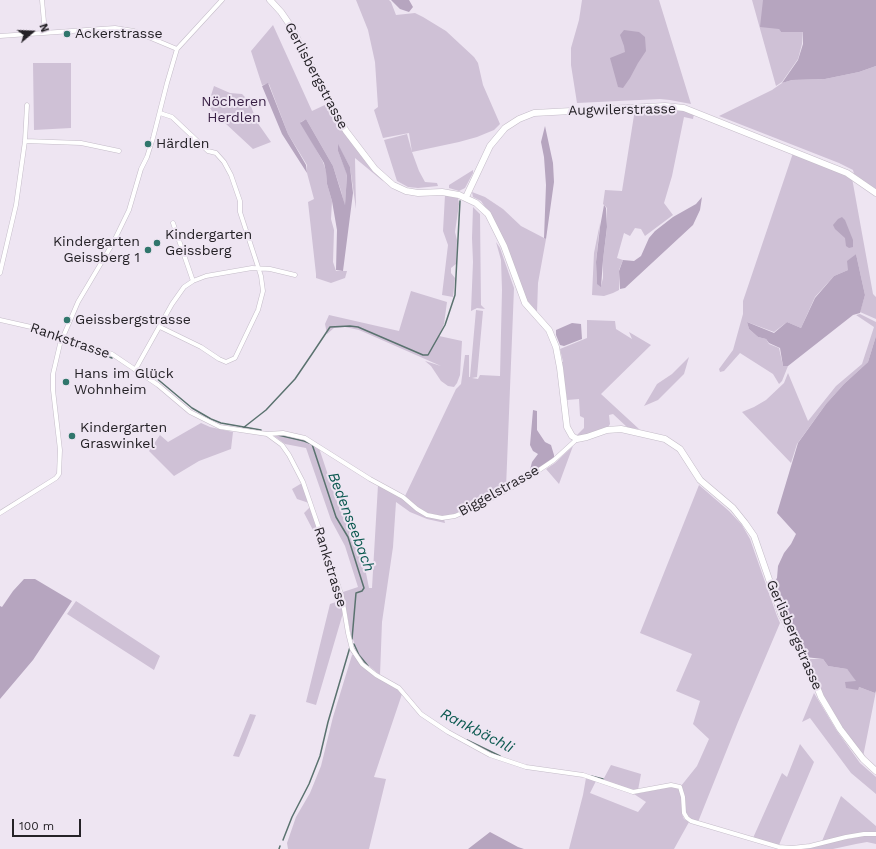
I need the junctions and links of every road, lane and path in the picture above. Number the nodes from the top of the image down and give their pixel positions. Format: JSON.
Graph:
{"nodes":[{"id":1,"x":42,"y":0,"type":"edge"},
{"id":2,"x":222,"y":0,"type":"edge"},
{"id":3,"x":270,"y":0,"type":"edge"},
{"id":4,"x":45,"y":33,"type":"junction"},
{"id":5,"x":0,"y":36,"type":"edge"},
{"id":6,"x":177,"y":49,"type":"junction"},
{"id":7,"x":27,"y":105,"type":"dead end"},
{"id":8,"x":160,"y":113,"type":"junction"},
{"id":9,"x":25,"y":141,"type":"junction"},
{"id":10,"x":119,"y":151,"type":"dead end"},
{"id":11,"x":876,"y":192,"type":"edge"},
{"id":12,"x":466,"y":197,"type":"junction"},
{"id":13,"x":173,"y":224,"type":"dead end"},
{"id":14,"x":259,"y":268,"type":"junction"},
{"id":15,"x":0,"y":273,"type":"edge"},
{"id":16,"x":295,"y":276,"type":"dead end"},
{"id":17,"x":193,"y":281,"type":"junction"},
{"id":18,"x":0,"y":320,"type":"edge"},
{"id":19,"x":160,"y":327,"type":"junction"},
{"id":20,"x":62,"y":338,"type":"junction"},
{"id":21,"x":135,"y":370,"type":"junction"},
{"id":22,"x":266,"y":434,"type":"junction"},
{"id":23,"x":577,"y":439,"type":"junction"},
{"id":24,"x":0,"y":513,"type":"edge"},
{"id":25,"x":876,"y":771,"type":"edge"},
{"id":26,"x":876,"y":834,"type":"edge"}],
"edges":[{"from":1,"to":4,"type":"street"},
{"from":2,"to":6,"type":"street"},
{"from":3,"to":12,"type":"street","name":"Gerlisbergstrasse"},
{"from":4,"to":5,"type":"street"},
{"from":4,"to":6,"type":"street"},
{"from":6,"to":8,"type":"street"},
{"from":7,"to":9,"type":"street"},
{"from":8,"to":14,"type":"street"},
{"from":8,"to":20,"type":"street"},
{"from":9,"to":10,"type":"street"},
{"from":9,"to":15,"type":"street"},
{"from":11,"to":12,"type":"street","name":"Augwilerstrasse"},
{"from":12,"to":23,"type":"street","name":"Gerlisbergstrasse"},
{"from":13,"to":17,"type":"street"},
{"from":14,"to":16,"type":"street"},
{"from":14,"to":17,"type":"street"},
{"from":14,"to":19,"type":"street"},
{"from":17,"to":19,"type":"street"},
{"from":18,"to":20,"type":"street","name":"Rankstrasse"},
{"from":19,"to":21,"type":"street"},
{"from":20,"to":21,"type":"street","name":"Rankstrasse"},
{"from":20,"to":24,"type":"street"},
{"from":21,"to":22,"type":"street","name":"Rankstrasse"},
{"from":22,"to":23,"type":"street","name":"Biggelstrasse"},
{"from":22,"to":26,"type":"street","name":"Rankstrasse"},
{"from":23,"to":25,"type":"street","name":"Gerlisbergstrasse"}]}
